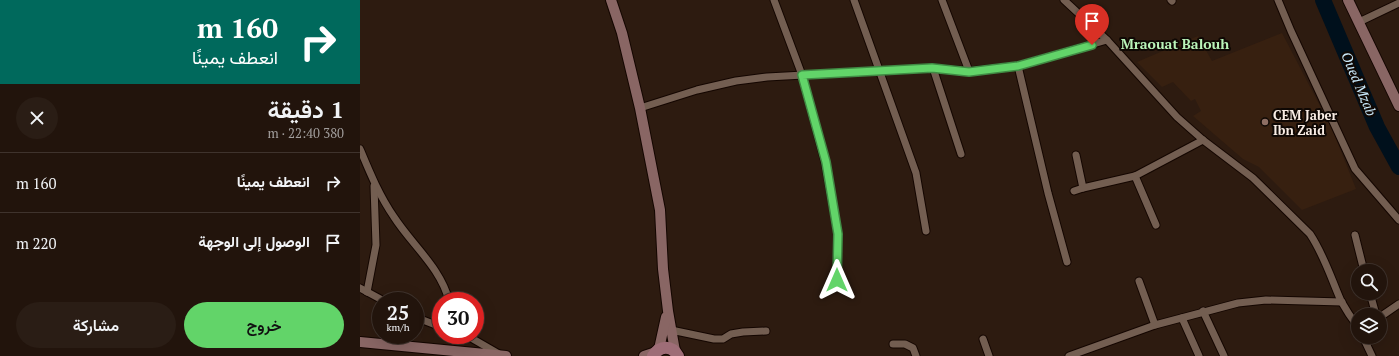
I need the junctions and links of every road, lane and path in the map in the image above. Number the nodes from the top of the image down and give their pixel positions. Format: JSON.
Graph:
{"nodes":[{"id":1,"x":611,"y":0,"type":"edge"},
{"id":2,"x":774,"y":0,"type":"edge"},
{"id":3,"x":854,"y":0,"type":"edge"},
{"id":4,"x":942,"y":0,"type":"edge"},
{"id":5,"x":1064,"y":0,"type":"edge"},
{"id":6,"x":1278,"y":0,"type":"edge"},
{"id":7,"x":1348,"y":0,"type":"edge"},
{"id":8,"x":1399,"y":3,"type":"edge"},
{"id":9,"x":1359,"y":22,"type":"junction"},
{"id":10,"x":1107,"y":40,"type":"junction"},
{"id":11,"x":1018,"y":66,"type":"junction"},
{"id":12,"x":932,"y":68,"type":"junction"},
{"id":13,"x":880,"y":71,"type":"junction"},
{"id":14,"x":969,"y":72,"type":"junction"},
{"id":15,"x":802,"y":75,"type":"junction"},
{"id":16,"x":1399,"y":106,"type":"edge"},
{"id":17,"x":640,"y":108,"type":"junction"},
{"id":18,"x":1203,"y":140,"type":"junction"},
{"id":19,"x":360,"y":149,"type":"edge"},
{"id":20,"x":961,"y":154,"type":"dead end"},
{"id":21,"x":1076,"y":155,"type":"dead end"},
{"id":22,"x":1135,"y":176,"type":"junction"},
{"id":23,"x":374,"y":184,"type":"junction"},
{"id":24,"x":1083,"y":188,"type":"junction"},
{"id":25,"x":1074,"y":191,"type":"dead end"},
{"id":26,"x":1399,"y":220,"type":"edge"},
{"id":27,"x":1156,"y":225,"type":"dead end"},
{"id":28,"x":926,"y":231,"type":"dead end"},
{"id":29,"x":1355,"y":235,"type":"dead end"},
{"id":30,"x":1067,"y":262,"type":"dead end"},
{"id":31,"x":1362,"y":264,"type":"edge"},
{"id":32,"x":837,"y":280,"type":"dead end"},
{"id":33,"x":1140,"y":281,"type":"dead end"},
{"id":34,"x":363,"y":290,"type":"edge"},
{"id":35,"x":446,"y":292,"type":"edge"},
{"id":36,"x":372,"y":295,"type":"edge"},
{"id":37,"x":1342,"y":302,"type":"junction"},
{"id":38,"x":1399,"y":304,"type":"edge"},
{"id":39,"x":668,"y":310,"type":"junction"},
{"id":40,"x":1202,"y":312,"type":"junction"},
{"id":41,"x":1387,"y":312,"type":"edge"},
{"id":42,"x":1351,"y":316,"type":"edge"},
{"id":43,"x":1182,"y":318,"type":"junction"},
{"id":44,"x":1155,"y":325,"type":"junction"},
{"id":45,"x":671,"y":330,"type":"junction"},
{"id":46,"x":766,"y":331,"type":"dead end"},
{"id":47,"x":983,"y":340,"type":"dead end"},
{"id":48,"x":360,"y":342,"type":"edge"},
{"id":49,"x":482,"y":344,"type":"edge"},
{"id":50,"x":893,"y":344,"type":"dead end"},
{"id":51,"x":1366,"y":344,"type":"edge"},
{"id":52,"x":656,"y":352,"type":"edge"},
{"id":53,"x":677,"y":354,"type":"edge"},
{"id":54,"x":504,"y":356,"type":"edge"},
{"id":55,"x":644,"y":356,"type":"edge"},
{"id":56,"x":916,"y":356,"type":"edge"},
{"id":57,"x":989,"y":356,"type":"edge"},
{"id":58,"x":1069,"y":356,"type":"edge"},
{"id":59,"x":1199,"y":356,"type":"edge"},
{"id":60,"x":1224,"y":356,"type":"edge"},
{"id":61,"x":1372,"y":356,"type":"edge"}],
"edges":[{"from":1,"to":17,"type":"main road"},
{"from":2,"to":15,"type":"street"},
{"from":3,"to":13,"type":"street"},
{"from":4,"to":14,"type":"street"},
{"from":5,"to":10,"type":"street"},
{"from":6,"to":26,"type":"street"},
{"from":7,"to":9,"type":"main road"},
{"from":8,"to":9,"type":"street"},
{"from":9,"to":16,"type":"main road"},
{"from":10,"to":11,"type":"street"},
{"from":10,"to":18,"type":"street"},
{"from":11,"to":14,"type":"street"},
{"from":11,"to":30,"type":"street"},
{"from":12,"to":13,"type":"street"},
{"from":12,"to":14,"type":"street"},
{"from":12,"to":20,"type":"street"},
{"from":13,"to":15,"type":"street"},
{"from":13,"to":28,"type":"street"},
{"from":15,"to":17,"type":"street"},
{"from":15,"to":32,"type":"street"},
{"from":17,"to":39,"type":"main road"},
{"from":18,"to":22,"type":"street"},
{"from":18,"to":37,"type":"street"},
{"from":19,"to":23,"type":"street"},
{"from":21,"to":24,"type":"street"},
{"from":22,"to":24,"type":"street"},
{"from":22,"to":27,"type":"street"},
{"from":23,"to":34,"type":"street"},
{"from":23,"to":35,"type":"street"},
{"from":24,"to":25,"type":"street"},
{"from":29,"to":31,"type":"street"},
{"from":33,"to":44,"type":"street"},
{"from":34,"to":36,"type":"street"},
{"from":37,"to":40,"type":"street"},
{"from":37,"to":42,"type":"street"},
{"from":38,"to":41,"type":"street"},
{"from":39,"to":45,"type":"main road"},
{"from":39,"to":52,"type":"main road"},
{"from":40,"to":43,"type":"street"},
{"from":40,"to":60,"type":"street"},
{"from":43,"to":44,"type":"street"},
{"from":43,"to":59,"type":"street"},
{"from":44,"to":58,"type":"street"},
{"from":45,"to":46,"type":"street"},
{"from":45,"to":53,"type":"main road"},
{"from":47,"to":57,"type":"street"},
{"from":48,"to":54,"type":"main road"},
{"from":49,"to":54,"type":"street"},
{"from":50,"to":56,"type":"street"},
{"from":51,"to":61,"type":"street"},
{"from":52,"to":53,"type":"main road"},
{"from":52,"to":55,"type":"main road"}]}
